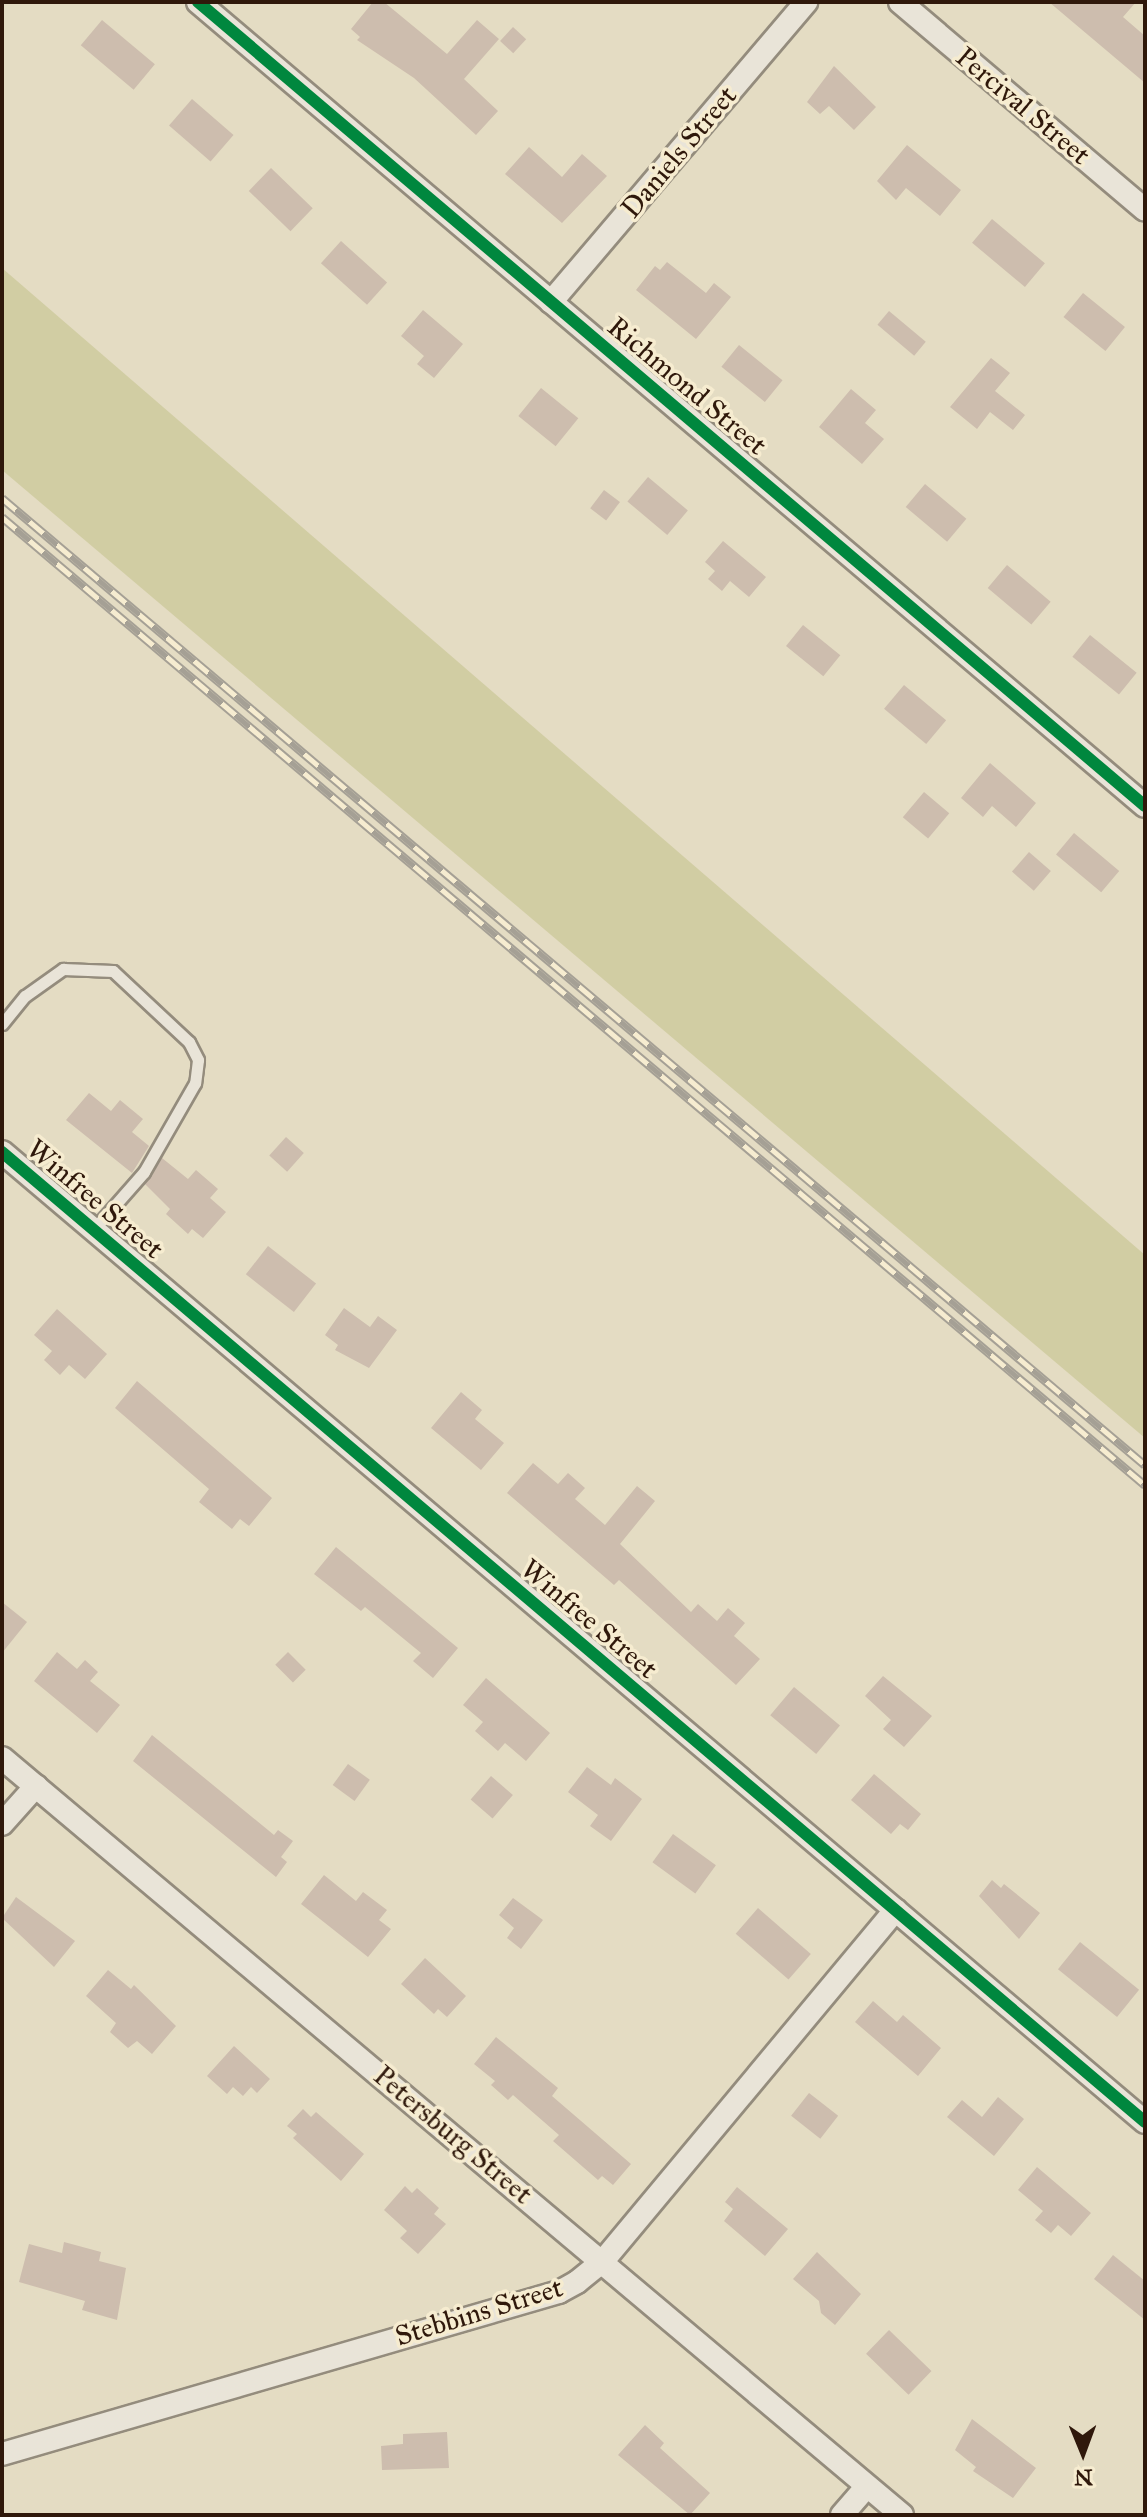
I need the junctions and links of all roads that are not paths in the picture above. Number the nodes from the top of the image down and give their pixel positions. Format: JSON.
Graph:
{"nodes":[{"id":1,"x":198,"y":2,"type":"edge"},
{"id":2,"x":806,"y":2,"type":"edge"},
{"id":3,"x":900,"y":2,"type":"edge"},
{"id":4,"x":1145,"y":210,"type":"edge"},
{"id":5,"x":551,"y":302,"type":"junction"},
{"id":6,"x":1145,"y":806,"type":"edge"},
{"id":7,"x":2,"y":1024,"type":"edge"},
{"id":8,"x":2,"y":1152,"type":"edge"},
{"id":9,"x":93,"y":1230,"type":"junction"},
{"id":10,"x":2,"y":1758,"type":"edge"},
{"id":11,"x":36,"y":1786,"type":"junction"},
{"id":12,"x":2,"y":1824,"type":"edge"},
{"id":13,"x":895,"y":1910,"type":"junction"},
{"id":14,"x":1145,"y":2122,"type":"edge"},
{"id":15,"x":603,"y":2261,"type":"junction"},
{"id":16,"x":2,"y":2454,"type":"edge"},
{"id":17,"x":867,"y":2486,"type":"junction"},
{"id":18,"x":842,"y":2515,"type":"edge"},
{"id":19,"x":902,"y":2515,"type":"edge"}],
"edges":[{"from":1,"to":5,"type":"street","name":"Richmond Street"},
{"from":2,"to":5,"type":"street","name":"Daniels Street"},
{"from":3,"to":4,"type":"street","name":"Percival Street"},
{"from":5,"to":6,"type":"street","name":"Richmond Street"},
{"from":7,"to":9,"type":"lane"},
{"from":8,"to":9,"type":"street","name":"Winfree Street"},
{"from":9,"to":13,"type":"street","name":"Winfree Street"},
{"from":10,"to":11,"type":"street","name":"Petersburg Street"},
{"from":11,"to":12,"type":"street"},
{"from":11,"to":15,"type":"street","name":"Petersburg Street"},
{"from":13,"to":14,"type":"street","name":"Winfree Street"},
{"from":13,"to":15,"type":"street","name":"Stebbins Street"},
{"from":15,"to":16,"type":"street","name":"Stebbins Street"},
{"from":15,"to":17,"type":"street","name":"Petersburg Street"},
{"from":17,"to":18,"type":"street"},
{"from":17,"to":19,"type":"street","name":"Petersburg Street"}]}
